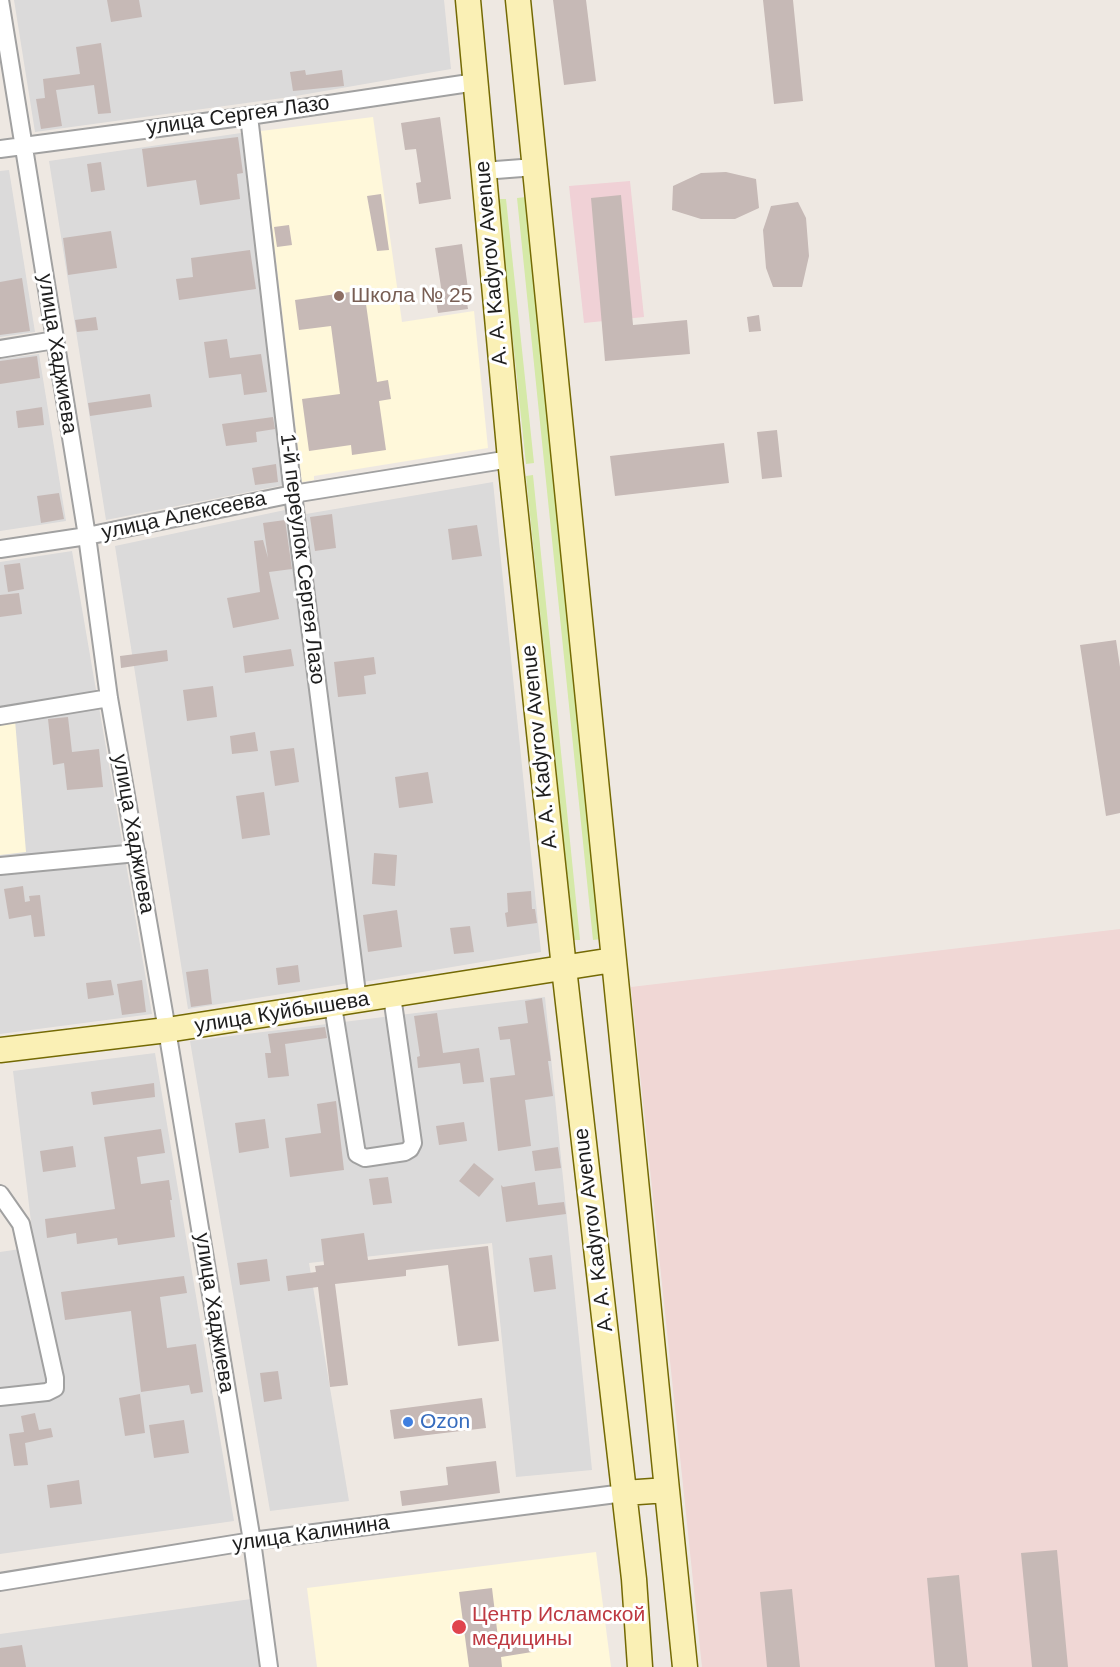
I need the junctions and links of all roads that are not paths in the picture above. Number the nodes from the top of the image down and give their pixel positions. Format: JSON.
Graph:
{"nodes":[{"id":1,"x":0,"y":0,"type":"edge"},
{"id":2,"x":468,"y":0,"type":"edge"},
{"id":3,"x":518,"y":0,"type":"edge"},
{"id":4,"x":476,"y":82,"type":"junction"},
{"id":5,"x":249,"y":116,"type":"junction"},
{"id":6,"x":23,"y":145,"type":"junction"},
{"id":7,"x":0,"y":149,"type":"edge"},
{"id":8,"x":535,"y":167,"type":"junction"},
{"id":9,"x":483,"y":171,"type":"junction"},
{"id":10,"x":55,"y":340,"type":"junction"},
{"id":11,"x":0,"y":349,"type":"edge"},
{"id":12,"x":510,"y":459,"type":"junction"},
{"id":13,"x":293,"y":494,"type":"junction"},
{"id":14,"x":87,"y":537,"type":"junction"},
{"id":15,"x":0,"y":549,"type":"edge"},
{"id":16,"x":109,"y":698,"type":"junction"},
{"id":17,"x":0,"y":716,"type":"edge"},
{"id":18,"x":137,"y":853,"type":"junction"},
{"id":19,"x":0,"y":866,"type":"edge"},
{"id":20,"x":613,"y":960,"type":"junction"},
{"id":21,"x":564,"y":968,"type":"junction"},
{"id":22,"x":392,"y":996,"type":"junction"},
{"id":23,"x":358,"y":1001,"type":"junction"},
{"id":24,"x":333,"y":1006,"type":"junction"},
{"id":25,"x":167,"y":1030,"type":"junction"},
{"id":26,"x":0,"y":1050,"type":"edge"},
{"id":27,"x":0,"y":1194,"type":"edge"},
{"id":28,"x":0,"y":1397,"type":"edge"},
{"id":29,"x":667,"y":1490,"type":"junction"},
{"id":30,"x":624,"y":1492,"type":"junction"},
{"id":31,"x":252,"y":1541,"type":"junction"},
{"id":32,"x":0,"y":1582,"type":"edge"},
{"id":33,"x":269,"y":1667,"type":"edge"},
{"id":34,"x":640,"y":1667,"type":"edge"},
{"id":35,"x":685,"y":1667,"type":"edge"}],
"edges":[{"from":1,"to":6,"type":"street","name":"улица Хаджиева"},
{"from":2,"to":4,"type":"street","name":"A. A. Kadyrov Avenue"},
{"from":3,"to":8,"type":"street","name":"A. A. Kadyrov Avenue"},
{"from":4,"to":5,"type":"street","name":"улица Сергея Лазо"},
{"from":4,"to":9,"type":"street","name":"A. A. Kadyrov Avenue"},
{"from":5,"to":6,"type":"street","name":"улица Сергея Лазо"},
{"from":5,"to":13,"type":"street","name":"1-й переулок Сергея Лазо"},
{"from":6,"to":7,"type":"street","name":"улица Сергея Лазо"},
{"from":6,"to":10,"type":"street","name":"улица Хаджиева"},
{"from":8,"to":9,"type":"street"},
{"from":8,"to":20,"type":"street","name":"A. A. Kadyrov Avenue"},
{"from":9,"to":12,"type":"street","name":"A. A. Kadyrov Avenue"},
{"from":10,"to":11,"type":"street"},
{"from":10,"to":14,"type":"street","name":"улица Хаджиева"},
{"from":12,"to":13,"type":"street","name":"улица Алексеева"},
{"from":12,"to":21,"type":"street","name":"A. A. Kadyrov Avenue"},
{"from":13,"to":14,"type":"street","name":"улица Алексеева"},
{"from":13,"to":23,"type":"street","name":"1-й переулок Сергея Лазо"},
{"from":14,"to":15,"type":"street","name":"улица Алексеева"},
{"from":14,"to":16,"type":"street","name":"улица Хаджиева"},
{"from":16,"to":17,"type":"street"},
{"from":16,"to":18,"type":"street","name":"улица Хаджиева"},
{"from":18,"to":19,"type":"street"},
{"from":18,"to":25,"type":"street","name":"улица Хаджиева"},
{"from":20,"to":21,"type":"street","name":"улица Куйбышева"},
{"from":20,"to":29,"type":"street","name":"A. A. Kadyrov Avenue"},
{"from":21,"to":22,"type":"street","name":"улица Куйбышева"},
{"from":21,"to":30,"type":"street","name":"A. A. Kadyrov Avenue"},
{"from":22,"to":23,"type":"street","name":"улица Куйбышева"},
{"from":22,"to":24,"type":"street"},
{"from":23,"to":24,"type":"street","name":"улица Куйбышева"},
{"from":24,"to":25,"type":"street","name":"улица Куйбышева"},
{"from":25,"to":26,"type":"street","name":"улица Куйбышева"},
{"from":25,"to":31,"type":"street","name":"улица Хаджиева"},
{"from":27,"to":28,"type":"street"},
{"from":29,"to":30,"type":"street"},
{"from":29,"to":35,"type":"street","name":"A. A. Kadyrov Avenue"},
{"from":30,"to":31,"type":"street","name":"улица Калинина"},
{"from":30,"to":34,"type":"street","name":"A. A. Kadyrov Avenue"},
{"from":31,"to":32,"type":"street","name":"улица Калинина"},
{"from":31,"to":33,"type":"street","name":"улица Хаджиева"}]}
